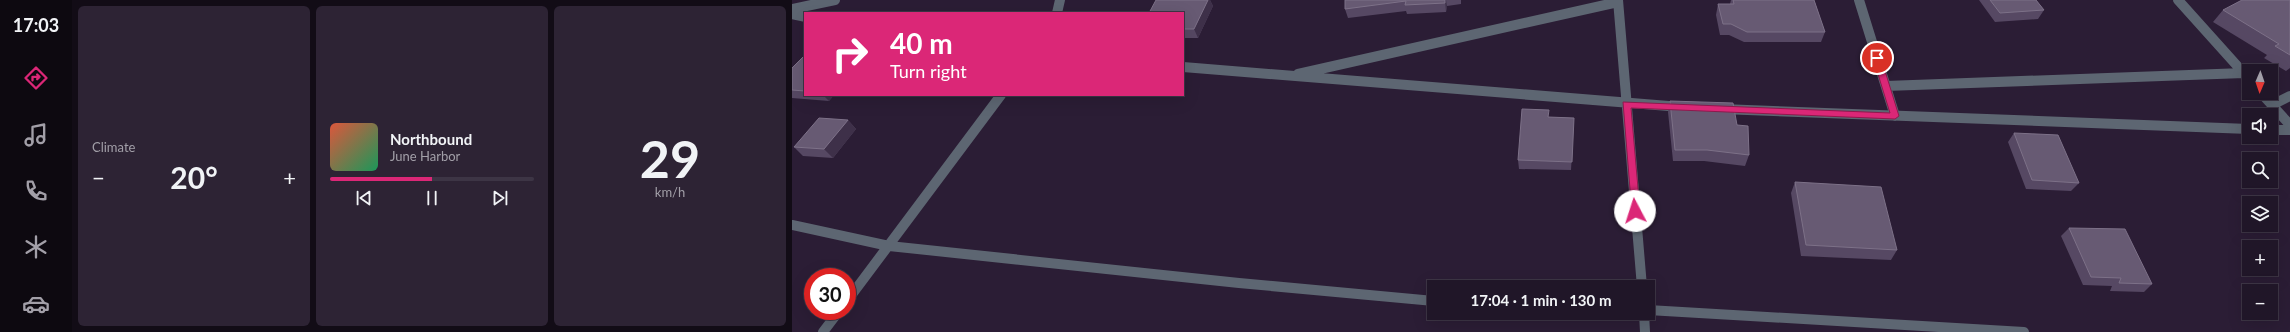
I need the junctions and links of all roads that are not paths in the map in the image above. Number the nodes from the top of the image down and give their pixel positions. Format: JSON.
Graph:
{"nodes":[{"id":1,"x":835,"y":0,"type":"edge"},
{"id":2,"x":1060,"y":0,"type":"edge"},
{"id":3,"x":1859,"y":0,"type":"edge"},
{"id":4,"x":2178,"y":0,"type":"edge"},
{"id":5,"x":1618,"y":1,"type":"edge"},
{"id":6,"x":792,"y":9,"type":"edge"},
{"id":7,"x":1057,"y":12,"type":"edge"},
{"id":8,"x":792,"y":14,"type":"edge"},
{"id":9,"x":804,"y":17,"type":"edge"},
{"id":10,"x":1184,"y":67,"type":"edge"},
{"id":11,"x":2242,"y":72,"type":"edge"},
{"id":12,"x":1288,"y":76,"type":"junction"},
{"id":13,"x":2242,"y":76,"type":"edge"},
{"id":14,"x":1886,"y":86,"type":"junction"},
{"id":15,"x":1000,"y":96,"type":"edge"},
{"id":16,"x":2290,"y":96,"type":"edge"},
{"id":17,"x":2267,"y":100,"type":"edge"},
{"id":18,"x":1626,"y":104,"type":"junction"},
{"id":19,"x":2272,"y":105,"type":"junction"},
{"id":20,"x":1690,"y":107,"type":"edge"},
{"id":21,"x":1713,"y":108,"type":"edge"},
{"id":22,"x":1895,"y":116,"type":"junction"},
{"id":23,"x":2290,"y":125,"type":"edge"},
{"id":24,"x":2242,"y":129,"type":"edge"},
{"id":25,"x":2278,"y":130,"type":"edge"},
{"id":26,"x":2290,"y":130,"type":"edge"},
{"id":27,"x":792,"y":225,"type":"edge"},
{"id":28,"x":889,"y":246,"type":"junction"},
{"id":29,"x":1641,"y":280,"type":"edge"},
{"id":30,"x":856,"y":289,"type":"edge"},
{"id":31,"x":1427,"y":300,"type":"edge"},
{"id":32,"x":1655,"y":310,"type":"edge"},
{"id":33,"x":832,"y":320,"type":"edge"},
{"id":34,"x":1644,"y":320,"type":"edge"},
{"id":35,"x":823,"y":332,"type":"edge"},
{"id":36,"x":1645,"y":332,"type":"edge"},
{"id":37,"x":2024,"y":332,"type":"edge"}],
"edges":[{"from":1,"to":6,"type":"street"},
{"from":2,"to":7,"type":"street"},
{"from":3,"to":14,"type":"street"},
{"from":4,"to":11,"type":"street"},
{"from":5,"to":12,"type":"street"},
{"from":5,"to":18,"type":"street"},
{"from":8,"to":9,"type":"street"},
{"from":10,"to":12,"type":"street"},
{"from":12,"to":18,"type":"street"},
{"from":13,"to":14,"type":"street"},
{"from":14,"to":22,"type":"street"},
{"from":15,"to":28,"type":"street"},
{"from":16,"to":19,"type":"street"},
{"from":17,"to":19,"type":"street"},
{"from":18,"to":20,"type":"street"},
{"from":18,"to":29,"type":"street"},
{"from":19,"to":23,"type":"street"},
{"from":21,"to":22,"type":"street"},
{"from":22,"to":24,"type":"street"},
{"from":25,"to":26,"type":"street"},
{"from":27,"to":28,"type":"street"},
{"from":28,"to":30,"type":"street"},
{"from":28,"to":31,"type":"street"},
{"from":32,"to":37,"type":"street"},
{"from":33,"to":35,"type":"street"},
{"from":34,"to":36,"type":"street"}]}
